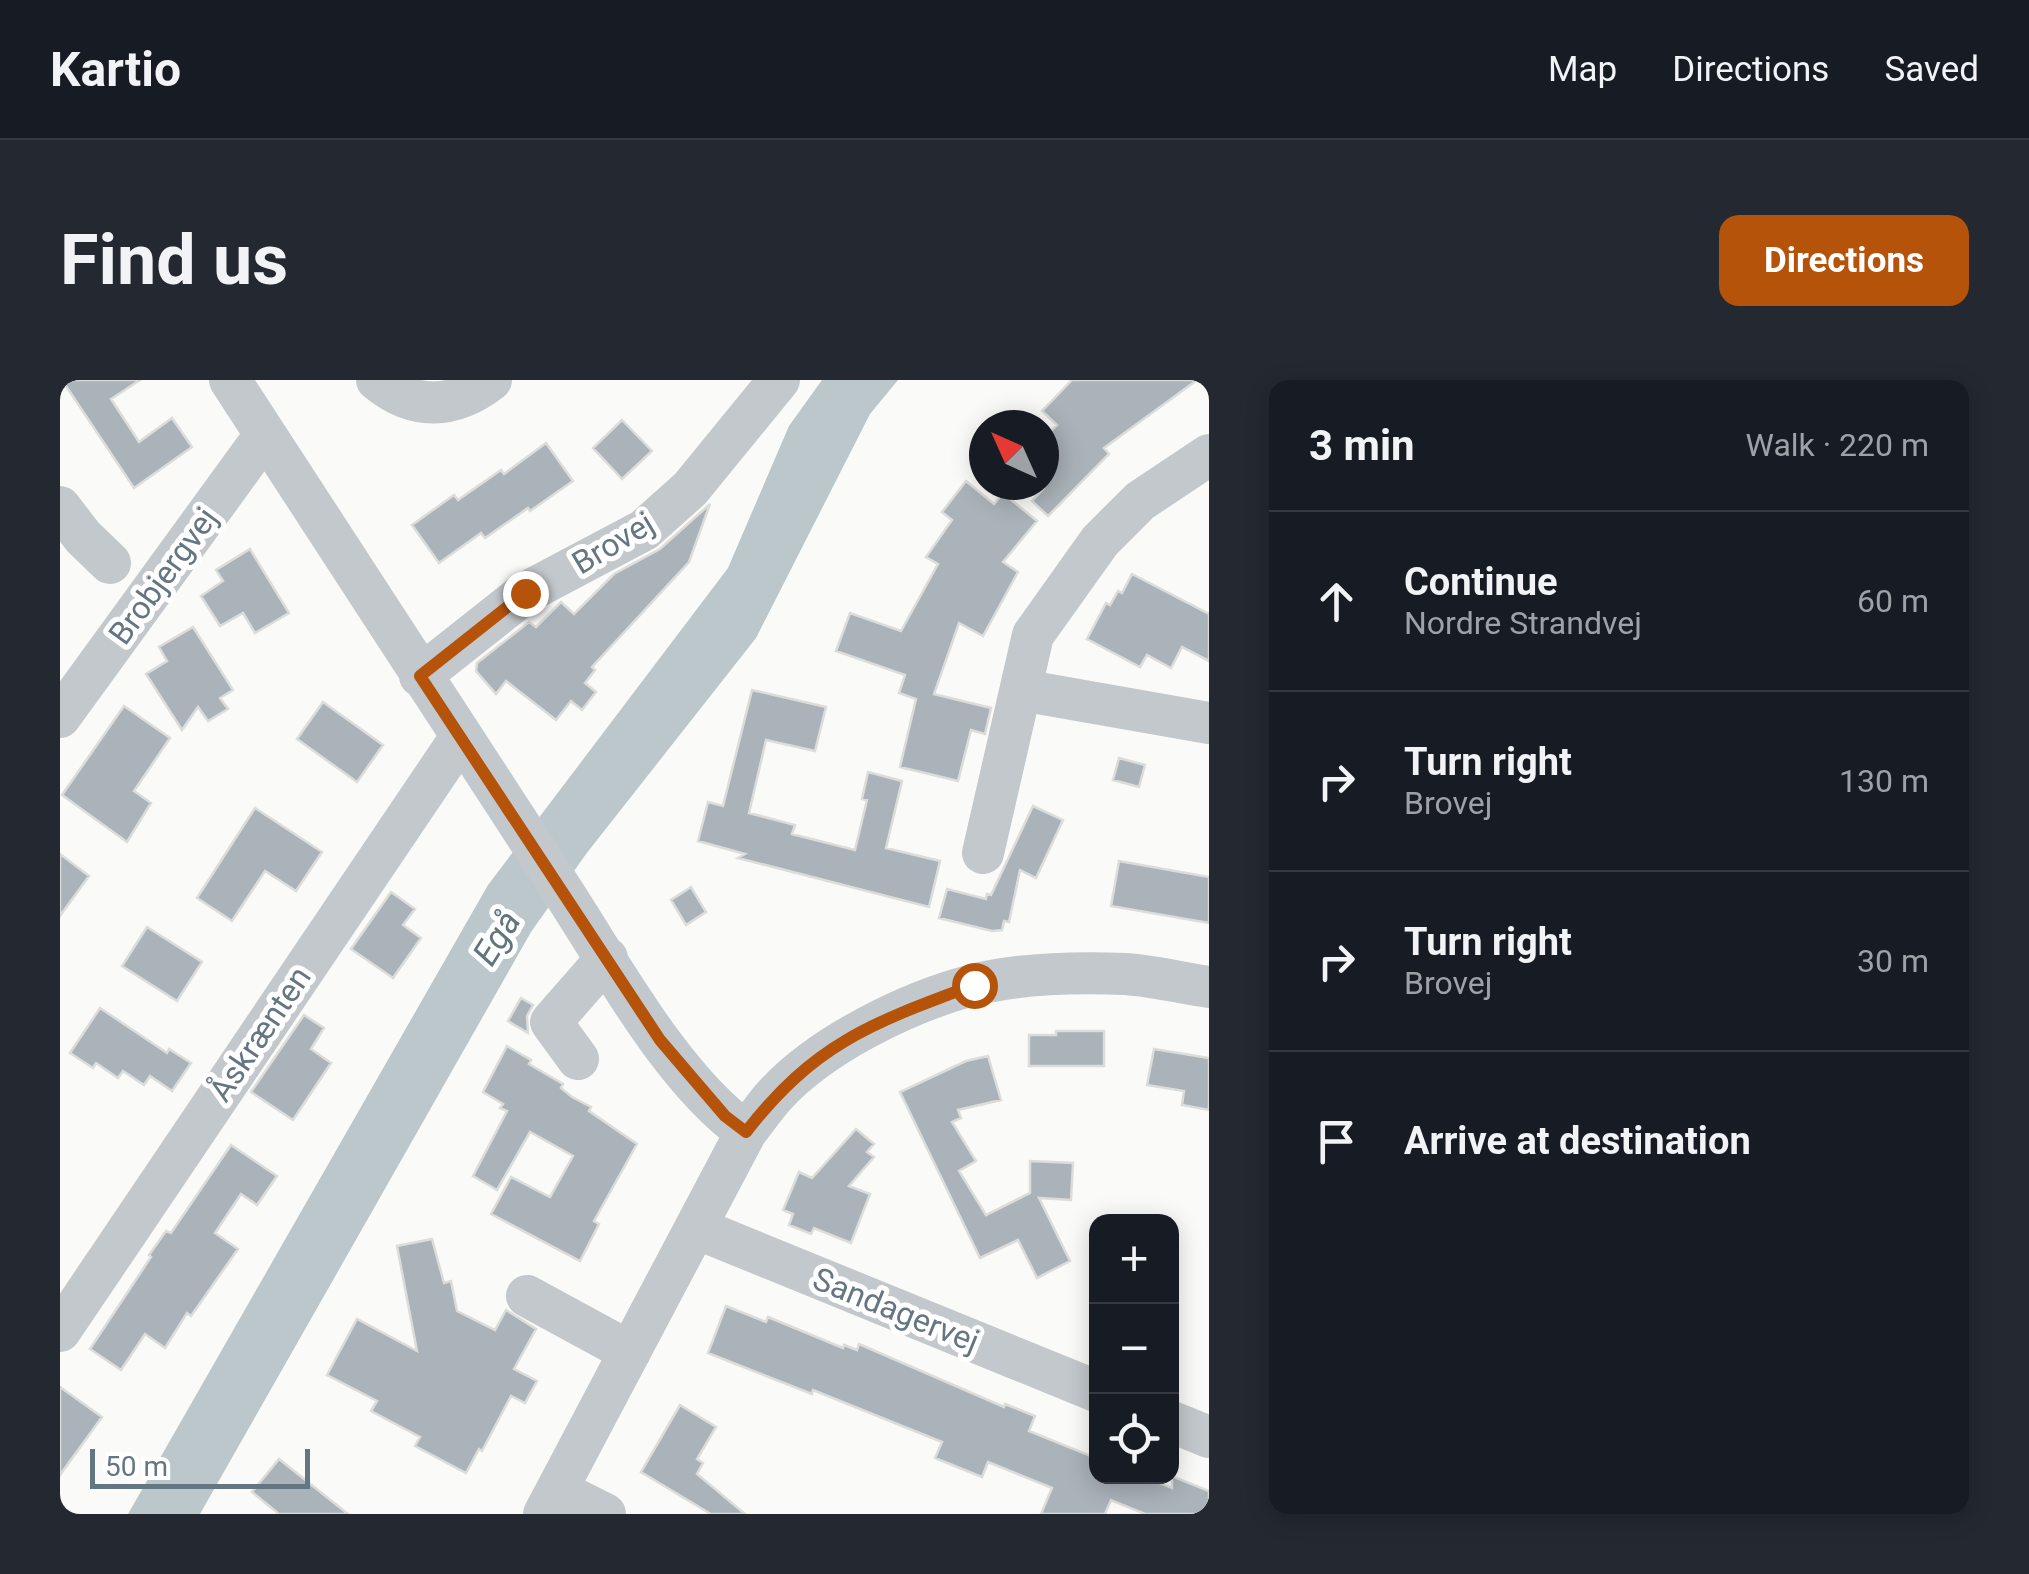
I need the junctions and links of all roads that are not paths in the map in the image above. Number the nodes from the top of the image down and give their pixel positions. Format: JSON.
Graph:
{"nodes":[{"id":1,"x":230,"y":380,"type":"edge"},
{"id":2,"x":377,"y":380,"type":"edge"},
{"id":3,"x":491,"y":380,"type":"edge"},
{"id":4,"x":779,"y":380,"type":"edge"},
{"id":5,"x":265,"y":435,"type":"junction"},
{"id":6,"x":1209,"y":456,"type":"edge"},
{"id":7,"x":60,"y":507,"type":"edge"},
{"id":8,"x":110,"y":564,"type":"dead end"},
{"id":9,"x":420,"y":676,"type":"junction"},
{"id":10,"x":1021,"y":690,"type":"junction"},
{"id":11,"x":60,"y":717,"type":"edge"},
{"id":12,"x":1209,"y":723,"type":"edge"},
{"id":13,"x":460,"y":737,"type":"junction"},
{"id":14,"x":982,"y":853,"type":"dead end"},
{"id":15,"x":607,"y":958,"type":"junction"},
{"id":16,"x":1209,"y":987,"type":"edge"},
{"id":17,"x":578,"y":1059,"type":"dead end"},
{"id":18,"x":746,"y":1132,"type":"junction"},
{"id":19,"x":696,"y":1228,"type":"junction"},
{"id":20,"x":527,"y":1296,"type":"dead end"},
{"id":21,"x":60,"y":1332,"type":"edge"},
{"id":22,"x":630,"y":1352,"type":"junction"},
{"id":23,"x":1089,"y":1388,"type":"edge"},
{"id":24,"x":1179,"y":1425,"type":"edge"},
{"id":25,"x":1209,"y":1437,"type":"edge"},
{"id":26,"x":550,"y":1502,"type":"edge"},
{"id":27,"x":604,"y":1514,"type":"edge"}],
"edges":[{"from":1,"to":5,"type":"street"},
{"from":2,"to":3,"type":"street"},
{"from":4,"to":9,"type":"street","name":"Brovej"},
{"from":5,"to":9,"type":"street"},
{"from":5,"to":11,"type":"street","name":"Brobjergvej"},
{"from":6,"to":10,"type":"street"},
{"from":7,"to":8,"type":"street"},
{"from":9,"to":13,"type":"street"},
{"from":10,"to":12,"type":"street"},
{"from":10,"to":14,"type":"street"},
{"from":13,"to":15,"type":"street"},
{"from":13,"to":21,"type":"street","name":"Åskrænten"},
{"from":15,"to":17,"type":"street"},
{"from":15,"to":18,"type":"street"},
{"from":16,"to":18,"type":"street"},
{"from":18,"to":19,"type":"street"},
{"from":19,"to":22,"type":"street"},
{"from":19,"to":23,"type":"street","name":"Sandagervej"},
{"from":20,"to":22,"type":"street"},
{"from":22,"to":26,"type":"street"},
{"from":24,"to":25,"type":"street"},
{"from":26,"to":27,"type":"street"}]}
